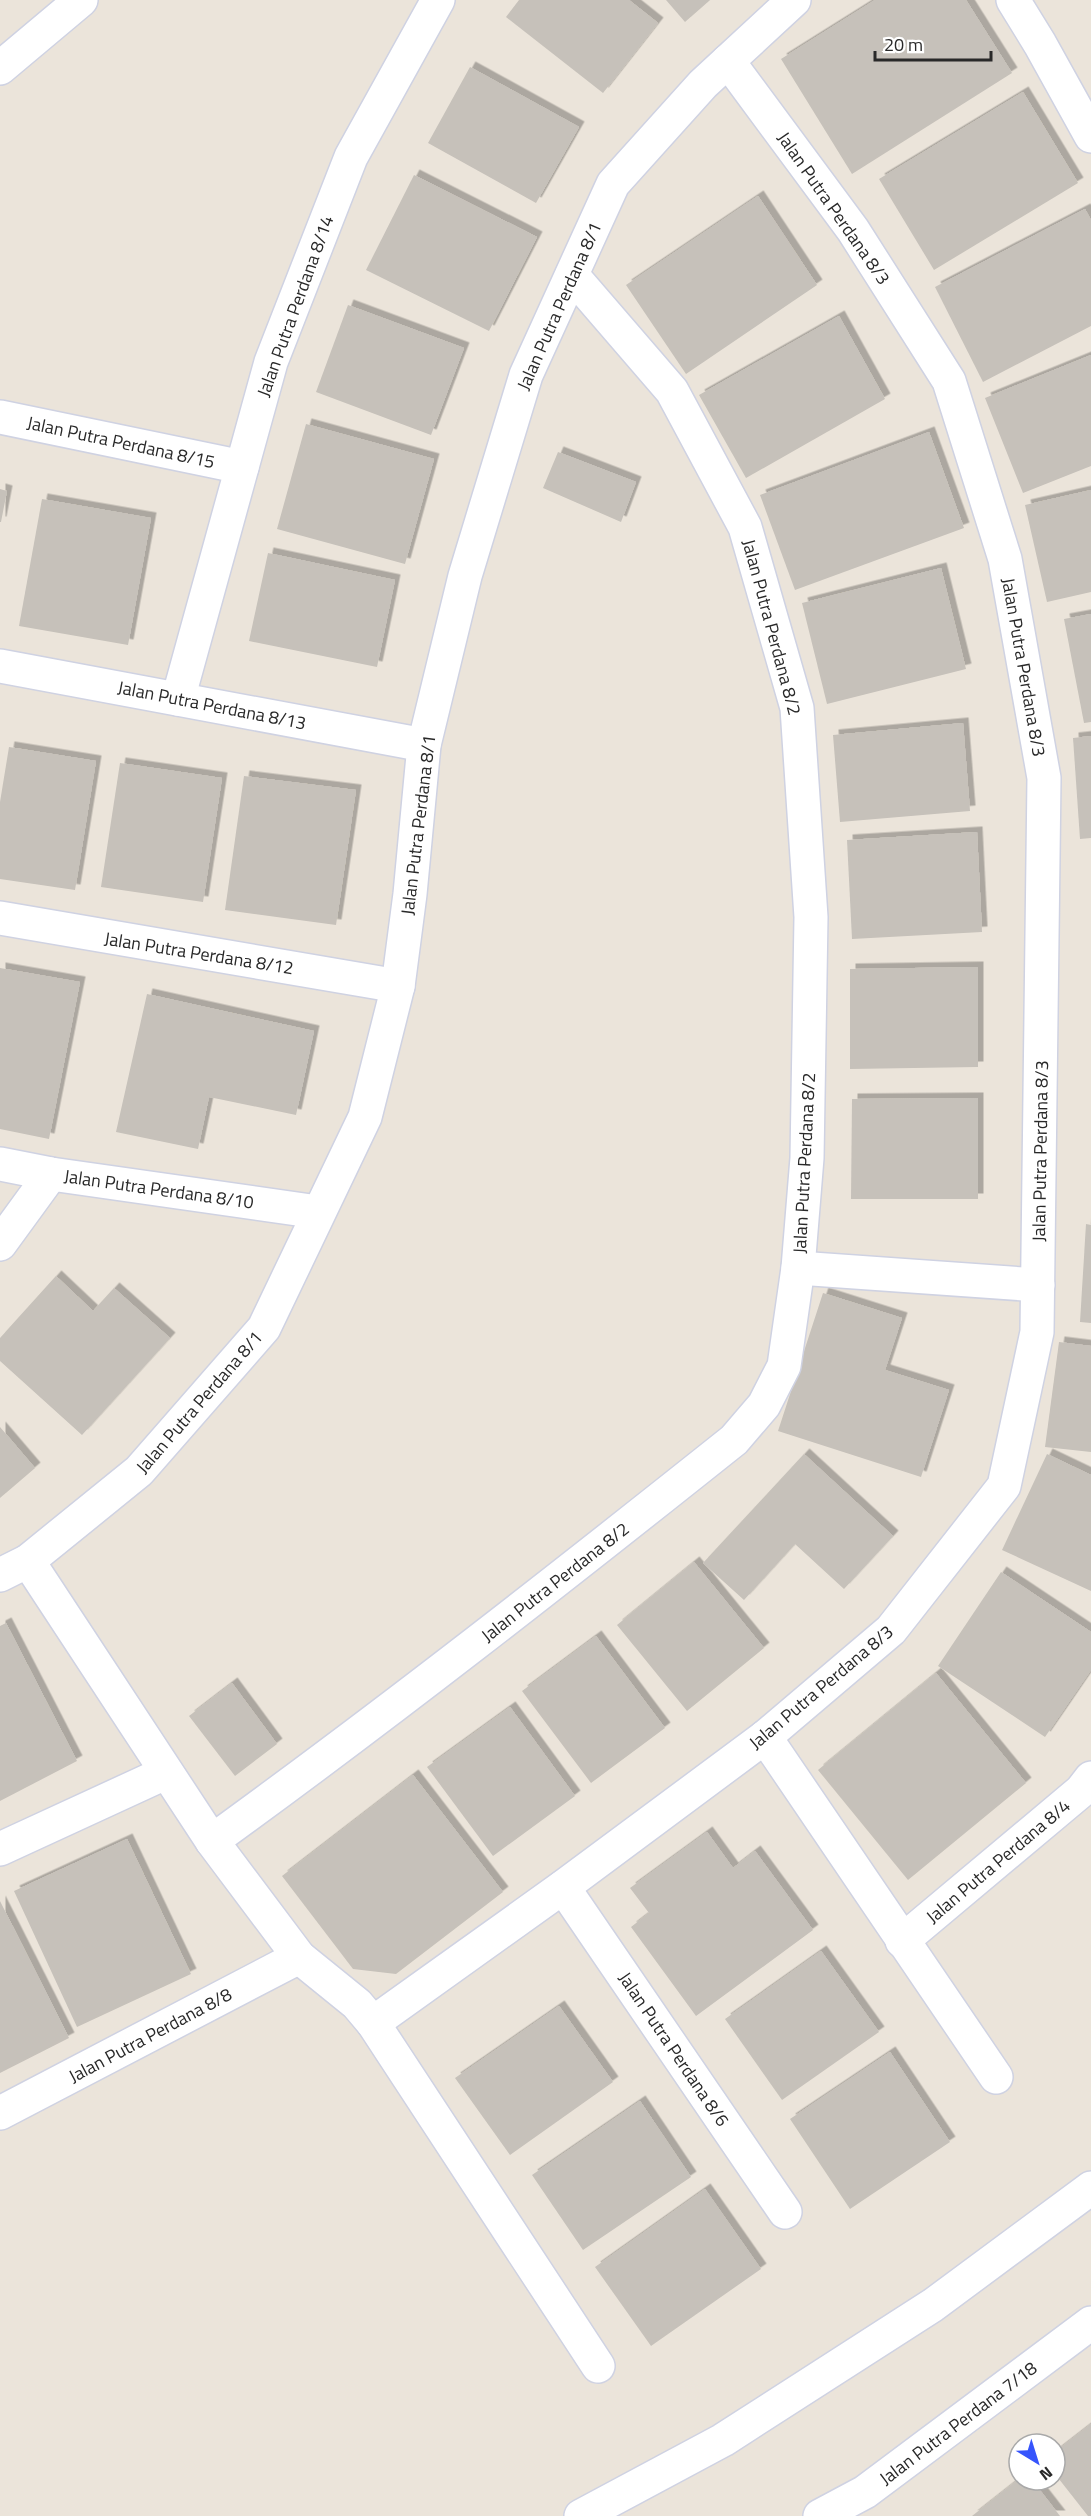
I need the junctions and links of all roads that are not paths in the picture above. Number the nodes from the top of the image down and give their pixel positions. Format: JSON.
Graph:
{"nodes":[{"id":1,"x":81,"y":0,"type":"edge"},
{"id":2,"x":438,"y":0,"type":"edge"},
{"id":3,"x":794,"y":0,"type":"edge"},
{"id":4,"x":1013,"y":0,"type":"edge"},
{"id":5,"x":728,"y":61,"type":"junction"},
{"id":6,"x":0,"y":68,"type":"edge"},
{"id":7,"x":1091,"y":136,"type":"edge"},
{"id":8,"x":572,"y":275,"type":"junction"},
{"id":9,"x":0,"y":417,"type":"edge"},
{"id":10,"x":242,"y":467,"type":"junction"},
{"id":11,"x":0,"y":666,"type":"edge"},
{"id":12,"x":178,"y":699,"type":"junction"},
{"id":13,"x":424,"y":745,"type":"junction"},
{"id":14,"x":0,"y":918,"type":"edge"},
{"id":15,"x":398,"y":986,"type":"junction"},
{"id":16,"x":0,"y":1164,"type":"edge"},
{"id":17,"x":51,"y":1174,"type":"junction"},
{"id":18,"x":318,"y":1212,"type":"junction"},
{"id":19,"x":0,"y":1244,"type":"edge"},
{"id":20,"x":798,"y":1268,"type":"junction"},
{"id":21,"x":1038,"y":1285,"type":"junction"},
{"id":22,"x":14,"y":1568,"type":"edge"},
{"id":23,"x":765,"y":1737,"type":"junction"},
{"id":24,"x":165,"y":1773,"type":"junction"},
{"id":25,"x":1091,"y":1778,"type":"edge"},
{"id":26,"x":212,"y":1841,"type":"junction"},
{"id":27,"x":0,"y":1849,"type":"edge"},
{"id":28,"x":563,"y":1887,"type":"junction"},
{"id":29,"x":902,"y":1941,"type":"junction"},
{"id":30,"x":299,"y":1957,"type":"junction"},
{"id":31,"x":373,"y":2023,"type":"junction"},
{"id":32,"x":996,"y":2077,"type":"dead end"},
{"id":33,"x":0,"y":2113,"type":"edge"},
{"id":34,"x":1091,"y":2188,"type":"edge"},
{"id":35,"x":785,"y":2212,"type":"dead end"},
{"id":36,"x":1091,"y":2323,"type":"edge"},
{"id":37,"x":598,"y":2366,"type":"dead end"},
{"id":38,"x":869,"y":2504,"type":"edge"},
{"id":39,"x":591,"y":2514,"type":"edge"},
{"id":40,"x":820,"y":2516,"type":"edge"}],
"edges":[{"from":1,"to":6,"type":"street"},
{"from":2,"to":10,"type":"street","name":"Jalan Putra Perdana 8/14"},
{"from":3,"to":5,"type":"street","name":"Jalan Putra Perdana 8/1"},
{"from":4,"to":7,"type":"street"},
{"from":5,"to":8,"type":"street","name":"Jalan Putra Perdana 8/1"},
{"from":5,"to":21,"type":"street","name":"Jalan Putra Perdana 8/3"},
{"from":8,"to":13,"type":"street","name":"Jalan Putra Perdana 8/1"},
{"from":8,"to":20,"type":"street","name":"Jalan Putra Perdana 8/2"},
{"from":9,"to":10,"type":"street","name":"Jalan Putra Perdana 8/15"},
{"from":10,"to":12,"type":"street","name":"Jalan Putra Perdana 8/14"},
{"from":11,"to":12,"type":"street","name":"Jalan Putra Perdana 8/13"},
{"from":12,"to":13,"type":"street","name":"Jalan Putra Perdana 8/13"},
{"from":13,"to":15,"type":"street","name":"Jalan Putra Perdana 8/1"},
{"from":14,"to":15,"type":"street","name":"Jalan Putra Perdana 8/12"},
{"from":15,"to":18,"type":"street","name":"Jalan Putra Perdana 8/1"},
{"from":16,"to":17,"type":"street","name":"Jalan Putra Perdana 8/10"},
{"from":17,"to":18,"type":"street","name":"Jalan Putra Perdana 8/10"},
{"from":17,"to":19,"type":"street"},
{"from":18,"to":22,"type":"street","name":"Jalan Putra Perdana 8/1"},
{"from":20,"to":21,"type":"street"},
{"from":20,"to":26,"type":"street","name":"Jalan Putra Perdana 8/2"},
{"from":21,"to":23,"type":"street","name":"Jalan Putra Perdana 8/3"},
{"from":22,"to":24,"type":"street"},
{"from":23,"to":28,"type":"street","name":"Jalan Putra Perdana 8/3"},
{"from":23,"to":29,"type":"street"},
{"from":24,"to":26,"type":"street"},
{"from":24,"to":27,"type":"street"},
{"from":25,"to":29,"type":"street","name":"Jalan Putra Perdana 8/4"},
{"from":26,"to":30,"type":"street"},
{"from":28,"to":31,"type":"street","name":"Jalan Putra Perdana 8/3"},
{"from":28,"to":35,"type":"street","name":"Jalan Putra Perdana 8/6"},
{"from":29,"to":32,"type":"street"},
{"from":30,"to":31,"type":"street"},
{"from":30,"to":33,"type":"street","name":"Jalan Putra Perdana 8/8"},
{"from":31,"to":37,"type":"street"},
{"from":34,"to":39,"type":"street"},
{"from":36,"to":38,"type":"street","name":"Jalan Putra Perdana 7/18"},
{"from":38,"to":40,"type":"street","name":"Jalan Putra Perdana 7/18"}]}
